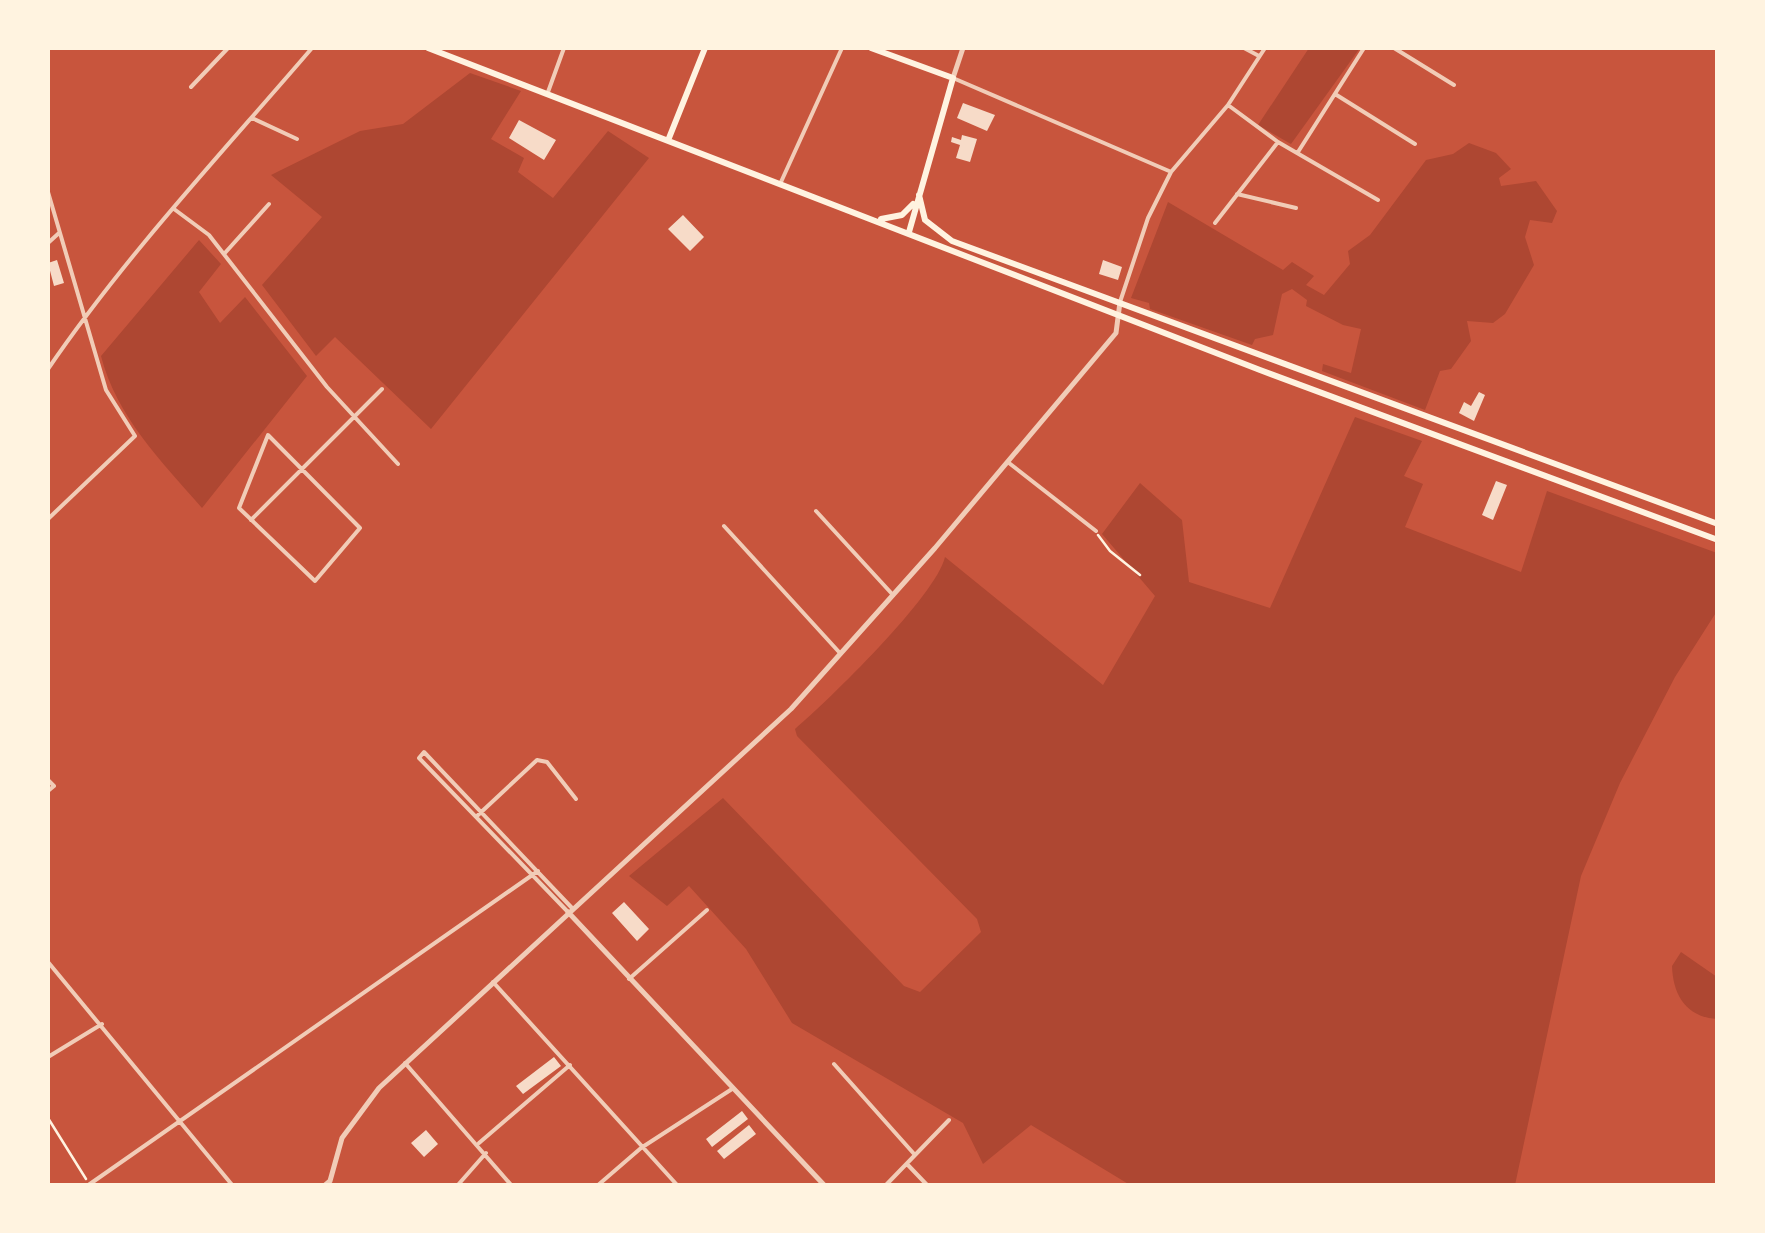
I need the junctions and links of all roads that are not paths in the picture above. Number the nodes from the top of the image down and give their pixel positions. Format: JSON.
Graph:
{"nodes":[{"id":1,"x":228,"y":48,"type":"edge"},
{"id":2,"x":312,"y":48,"type":"edge"},
{"id":3,"x":431,"y":48,"type":"edge"},
{"id":4,"x":564,"y":48,"type":"edge"},
{"id":5,"x":705,"y":48,"type":"edge"},
{"id":6,"x":842,"y":48,"type":"edge"},
{"id":7,"x":871,"y":48,"type":"edge"},
{"id":8,"x":963,"y":48,"type":"edge"},
{"id":9,"x":1133,"y":48,"type":"edge"},
{"id":10,"x":1141,"y":48,"type":"edge"},
{"id":11,"x":1244,"y":48,"type":"edge"},
{"id":12,"x":1265,"y":48,"type":"edge"},
{"id":13,"x":1364,"y":48,"type":"edge"},
{"id":14,"x":1394,"y":48,"type":"edge"},
{"id":15,"x":1259,"y":56,"type":"junction"},
{"id":16,"x":953,"y":78,"type":"junction"},
{"id":17,"x":1454,"y":85,"type":"dead end"},
{"id":18,"x":191,"y":88,"type":"dead end"},
{"id":19,"x":548,"y":92,"type":"junction"},
{"id":20,"x":1335,"y":94,"type":"junction"},
{"id":21,"x":1228,"y":106,"type":"junction"},
{"id":22,"x":252,"y":118,"type":"junction"},
{"id":23,"x":669,"y":138,"type":"junction"},
{"id":24,"x":297,"y":140,"type":"dead end"},
{"id":25,"x":1278,"y":142,"type":"junction"},
{"id":26,"x":1416,"y":144,"type":"dead end"},
{"id":27,"x":1298,"y":152,"type":"junction"},
{"id":28,"x":1172,"y":172,"type":"junction"},
{"id":29,"x":781,"y":182,"type":"junction"},
{"id":30,"x":48,"y":192,"type":"edge"},
{"id":31,"x":1237,"y":194,"type":"junction"},
{"id":32,"x":919,"y":195,"type":"junction"},
{"id":33,"x":1378,"y":200,"type":"dead end"},
{"id":34,"x":269,"y":204,"type":"dead end"},
{"id":35,"x":172,"y":208,"type":"junction"},
{"id":36,"x":1296,"y":208,"type":"dead end"},
{"id":37,"x":870,"y":216,"type":"junction"},
{"id":38,"x":1215,"y":223,"type":"dead end"},
{"id":39,"x":909,"y":232,"type":"junction"},
{"id":40,"x":60,"y":233,"type":"junction"},
{"id":41,"x":48,"y":242,"type":"edge"},
{"id":42,"x":224,"y":254,"type":"junction"},
{"id":43,"x":1120,"y":302,"type":"junction"},
{"id":44,"x":1119,"y":315,"type":"junction"},
{"id":45,"x":84,"y":316,"type":"junction"},
{"id":46,"x":1266,"y":354,"type":"junction"},
{"id":47,"x":48,"y":369,"type":"edge"},
{"id":48,"x":1260,"y":370,"type":"junction"},
{"id":49,"x":382,"y":390,"type":"dead end"},
{"id":50,"x":352,"y":416,"type":"junction"},
{"id":51,"x":1006,"y":461,"type":"junction"},
{"id":52,"x":398,"y":464,"type":"dead end"},
{"id":53,"x":301,"y":468,"type":"junction"},
{"id":54,"x":816,"y":510,"type":"dead end"},
{"id":55,"x":48,"y":519,"type":"edge"},
{"id":56,"x":251,"y":520,"type":"junction"},
{"id":57,"x":1718,"y":524,"type":"edge"},
{"id":58,"x":724,"y":526,"type":"dead end"},
{"id":59,"x":1096,"y":532,"type":"road end"},
{"id":60,"x":1718,"y":540,"type":"edge"},
{"id":61,"x":894,"y":595,"type":"junction"},
{"id":62,"x":842,"y":654,"type":"junction"},
{"id":63,"x":48,"y":780,"type":"edge"},
{"id":64,"x":48,"y":791,"type":"edge"},
{"id":65,"x":576,"y":798,"type":"dead end"},
{"id":66,"x":483,"y":810,"type":"junction"},
{"id":67,"x":477,"y":816,"type":"junction"},
{"id":68,"x":538,"y":870,"type":"junction"},
{"id":69,"x":530,"y":874,"type":"junction"},
{"id":70,"x":707,"y":910,"type":"dead end"},
{"id":71,"x":571,"y":912,"type":"junction"},
{"id":72,"x":48,"y":962,"type":"edge"},
{"id":73,"x":630,"y":979,"type":"junction"},
{"id":74,"x":494,"y":982,"type":"junction"},
{"id":75,"x":102,"y":1024,"type":"junction"},
{"id":76,"x":48,"y":1057,"type":"edge"},
{"id":77,"x":405,"y":1064,"type":"junction"},
{"id":78,"x":570,"y":1064,"type":"junction"},
{"id":79,"x":834,"y":1064,"type":"dead end"},
{"id":80,"x":732,"y":1088,"type":"junction"},
{"id":81,"x":949,"y":1120,"type":"dead end"},
{"id":82,"x":182,"y":1121,"type":"junction"},
{"id":83,"x":479,"y":1143,"type":"junction"},
{"id":84,"x":641,"y":1148,"type":"junction"},
{"id":85,"x":486,"y":1153,"type":"junction"},
{"id":86,"x":915,"y":1155,"type":"junction"},
{"id":87,"x":906,"y":1164,"type":"junction"},
{"id":88,"x":328,"y":1184,"type":"edge"},
{"id":89,"x":89,"y":1185,"type":"edge"},
{"id":90,"x":233,"y":1186,"type":"edge"},
{"id":91,"x":457,"y":1186,"type":"edge"},
{"id":92,"x":512,"y":1186,"type":"edge"},
{"id":93,"x":596,"y":1186,"type":"edge"},
{"id":94,"x":678,"y":1186,"type":"edge"},
{"id":95,"x":825,"y":1186,"type":"edge"},
{"id":96,"x":884,"y":1186,"type":"edge"},
{"id":97,"x":928,"y":1186,"type":"edge"}],
"edges":[{"from":1,"to":18,"type":"street"},
{"from":2,"to":22,"type":"street"},
{"from":3,"to":19,"type":"main road"},
{"from":4,"to":19,"type":"street"},
{"from":5,"to":23,"type":"main road"},
{"from":6,"to":29,"type":"street"},
{"from":7,"to":16,"type":"main road"},
{"from":8,"to":16,"type":"street"},
{"from":9,"to":10,"type":"street"},
{"from":11,"to":15,"type":"street"},
{"from":12,"to":15,"type":"street"},
{"from":13,"to":20,"type":"street"},
{"from":14,"to":17,"type":"street"},
{"from":15,"to":21,"type":"street"},
{"from":16,"to":28,"type":"street"},
{"from":16,"to":32,"type":"main road"},
{"from":19,"to":23,"type":"main road"},
{"from":20,"to":26,"type":"street"},
{"from":20,"to":27,"type":"street"},
{"from":21,"to":25,"type":"street"},
{"from":21,"to":28,"type":"street"},
{"from":22,"to":24,"type":"street"},
{"from":22,"to":35,"type":"street"},
{"from":23,"to":29,"type":"main road"},
{"from":25,"to":27,"type":"street"},
{"from":25,"to":31,"type":"street"},
{"from":27,"to":33,"type":"street"},
{"from":28,"to":43,"type":"street"},
{"from":29,"to":37,"type":"main road"},
{"from":30,"to":40,"type":"street"},
{"from":31,"to":36,"type":"street"},
{"from":31,"to":38,"type":"street"},
{"from":32,"to":37,"type":"main road"},
{"from":32,"to":39,"type":"main road"},
{"from":32,"to":43,"type":"main road"},
{"from":34,"to":42,"type":"street"},
{"from":35,"to":42,"type":"street"},
{"from":35,"to":45,"type":"street"},
{"from":37,"to":39,"type":"main road"},
{"from":39,"to":44,"type":"main road"},
{"from":40,"to":41,"type":"street"},
{"from":40,"to":45,"type":"street"},
{"from":42,"to":50,"type":"street"},
{"from":43,"to":44,"type":"street"},
{"from":43,"to":46,"type":"main road"},
{"from":44,"to":48,"type":"main road"},
{"from":44,"to":51,"type":"street"},
{"from":45,"to":47,"type":"street"},
{"from":45,"to":55,"type":"street"},
{"from":46,"to":48,"type":"main road"},
{"from":46,"to":57,"type":"main road"},
{"from":48,"to":60,"type":"main road"},
{"from":49,"to":50,"type":"street"},
{"from":50,"to":52,"type":"street"},
{"from":50,"to":53,"type":"street"},
{"from":51,"to":59,"type":"street"},
{"from":51,"to":61,"type":"street"},
{"from":53,"to":56,"type":"street"},
{"from":53,"to":56,"type":"street"},
{"from":53,"to":56,"type":"street"},
{"from":54,"to":61,"type":"street"},
{"from":58,"to":62,"type":"street"},
{"from":61,"to":62,"type":"street"},
{"from":62,"to":71,"type":"street"},
{"from":63,"to":64,"type":"street"},
{"from":65,"to":66,"type":"street"},
{"from":66,"to":67,"type":"street"},
{"from":66,"to":67,"type":"street"},
{"from":66,"to":68,"type":"street"},
{"from":67,"to":69,"type":"street"},
{"from":68,"to":69,"type":"street"},
{"from":68,"to":71,"type":"street"},
{"from":69,"to":71,"type":"street"},
{"from":69,"to":82,"type":"street"},
{"from":70,"to":73,"type":"street"},
{"from":71,"to":73,"type":"street"},
{"from":71,"to":74,"type":"street"},
{"from":72,"to":75,"type":"street"},
{"from":73,"to":80,"type":"street"},
{"from":74,"to":77,"type":"street"},
{"from":74,"to":78,"type":"street"},
{"from":75,"to":76,"type":"street"},
{"from":75,"to":82,"type":"street"},
{"from":77,"to":83,"type":"street"},
{"from":77,"to":88,"type":"street"},
{"from":78,"to":83,"type":"street"},
{"from":78,"to":84,"type":"street"},
{"from":79,"to":86,"type":"street"},
{"from":80,"to":84,"type":"street"},
{"from":80,"to":95,"type":"street"},
{"from":81,"to":86,"type":"street"},
{"from":82,"to":89,"type":"street"},
{"from":82,"to":90,"type":"street"},
{"from":83,"to":85,"type":"street"},
{"from":84,"to":93,"type":"street"},
{"from":84,"to":94,"type":"street"},
{"from":85,"to":91,"type":"street"},
{"from":85,"to":92,"type":"street"},
{"from":86,"to":87,"type":"street"},
{"from":87,"to":96,"type":"street"},
{"from":87,"to":97,"type":"street"}]}
